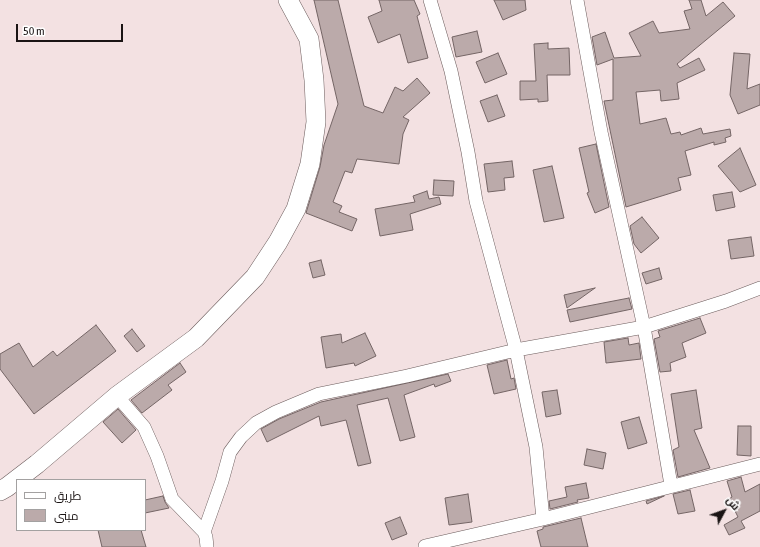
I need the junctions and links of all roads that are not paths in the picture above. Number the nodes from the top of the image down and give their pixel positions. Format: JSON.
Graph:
{"nodes":[{"id":1,"x":288,"y":0,"type":"edge"},
{"id":2,"x":430,"y":0,"type":"edge"},
{"id":3,"x":577,"y":0,"type":"edge"},
{"id":4,"x":760,"y":288,"type":"edge"},
{"id":5,"x":644,"y":326,"type":"junction"},
{"id":6,"x":516,"y":350,"type":"junction"},
{"id":7,"x":117,"y":396,"type":"junction"},
{"id":8,"x":760,"y":464,"type":"edge"},
{"id":9,"x":18,"y":479,"type":"edge"},
{"id":10,"x":16,"y":481,"type":"edge"},
{"id":11,"x":671,"y":485,"type":"junction"},
{"id":12,"x":0,"y":491,"type":"edge"},
{"id":13,"x":543,"y":519,"type":"junction"},
{"id":14,"x":204,"y":532,"type":"junction"},
{"id":15,"x":425,"y":546,"type":"dead end"},
{"id":16,"x":208,"y":547,"type":"edge"}],
"edges":[{"from":1,"to":7,"type":"main road"},
{"from":2,"to":6,"type":"street"},
{"from":3,"to":5,"type":"street"},
{"from":4,"to":5,"type":"street"},
{"from":5,"to":6,"type":"street"},
{"from":5,"to":11,"type":"street"},
{"from":6,"to":13,"type":"street"},
{"from":6,"to":14,"type":"street"},
{"from":7,"to":9,"type":"main road"},
{"from":7,"to":14,"type":"street"},
{"from":8,"to":11,"type":"street"},
{"from":10,"to":12,"type":"main road"},
{"from":11,"to":13,"type":"street"},
{"from":13,"to":15,"type":"street"},
{"from":14,"to":16,"type":"street"}]}
